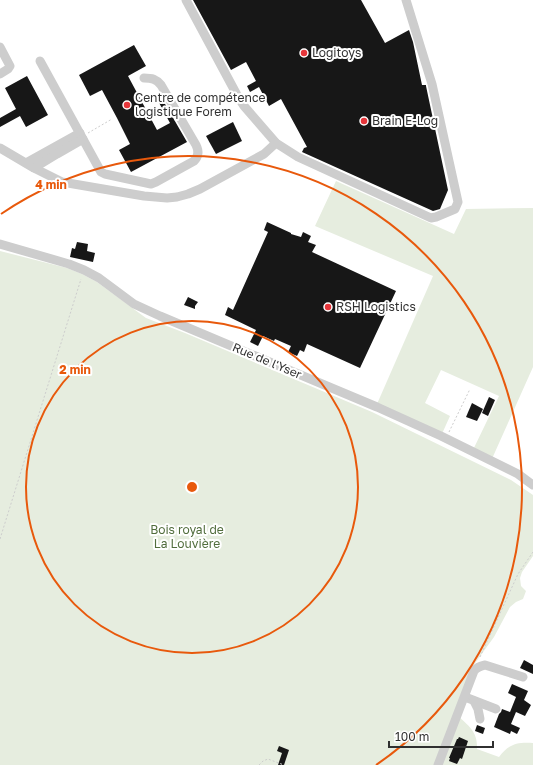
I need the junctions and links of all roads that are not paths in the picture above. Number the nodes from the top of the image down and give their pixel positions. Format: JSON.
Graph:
{"nodes":[{"id":1,"x":186,"y":0,"type":"edge"},
{"id":2,"x":406,"y":0,"type":"edge"},
{"id":3,"x":0,"y":47,"type":"edge"},
{"id":4,"x":40,"y":61,"type":"dead end"},
{"id":5,"x":0,"y":74,"type":"edge"},
{"id":6,"x":144,"y":78,"type":"dead end"},
{"id":7,"x":81,"y":136,"type":"junction"},
{"id":8,"x":276,"y":143,"type":"junction"},
{"id":9,"x":0,"y":148,"type":"edge"},
{"id":10,"x":26,"y":163,"type":"junction"},
{"id":11,"x":34,"y":168,"type":"junction"},
{"id":12,"x":0,"y":244,"type":"edge"},
{"id":13,"x":533,"y":485,"type":"edge"},
{"id":14,"x":523,"y":677,"type":"dead end"},
{"id":15,"x":464,"y":697,"type":"junction"},
{"id":16,"x":474,"y":701,"type":"junction"},
{"id":17,"x":496,"y":709,"type":"dead end"},
{"id":18,"x":480,"y":719,"type":"dead end"},
{"id":19,"x":438,"y":765,"type":"edge"}],
"edges":[{"from":1,"to":8,"type":"street"},
{"from":2,"to":8,"type":"street"},
{"from":3,"to":5,"type":"street"},
{"from":4,"to":7,"type":"street"},
{"from":6,"to":7,"type":"street"},
{"from":7,"to":10,"type":"street"},
{"from":7,"to":11,"type":"street"},
{"from":8,"to":11,"type":"street"},
{"from":9,"to":10,"type":"street"},
{"from":10,"to":11,"type":"street"},
{"from":12,"to":13,"type":"street","name":"Rue de l'Yser"},
{"from":14,"to":15,"type":"street"},
{"from":15,"to":16,"type":"street"},
{"from":15,"to":19,"type":"street"},
{"from":16,"to":17,"type":"street"},
{"from":16,"to":18,"type":"street"}]}
